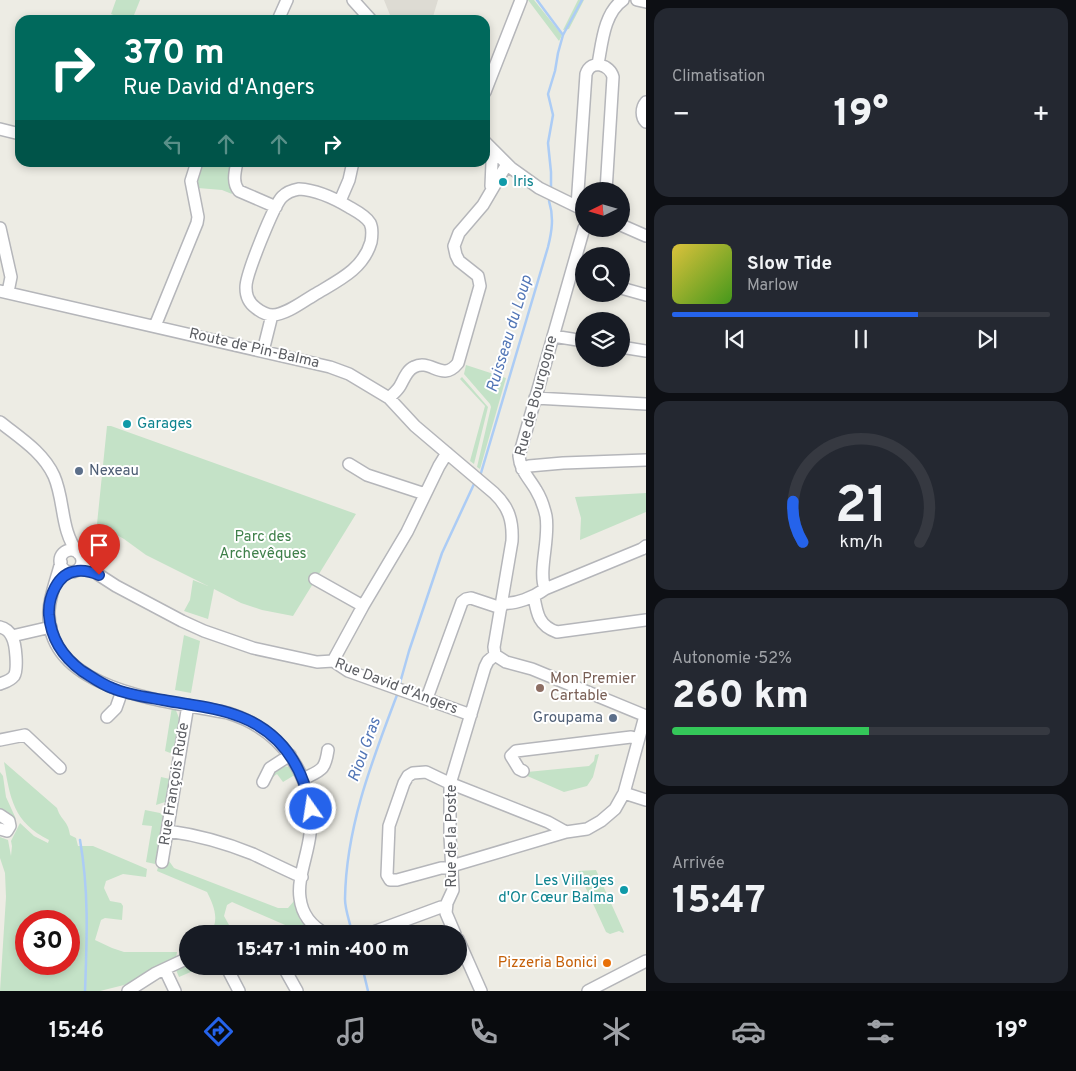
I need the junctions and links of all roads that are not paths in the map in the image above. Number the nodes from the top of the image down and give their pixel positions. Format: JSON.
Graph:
{"nodes":[{"id":1,"x":287,"y":0,"type":"edge"},
{"id":2,"x":353,"y":0,"type":"edge"},
{"id":3,"x":359,"y":0,"type":"edge"},
{"id":4,"x":521,"y":0,"type":"edge"},
{"id":5,"x":623,"y":0,"type":"edge"},
{"id":6,"x":637,"y":0,"type":"edge"},
{"id":7,"x":646,"y":2,"type":"edge"},
{"id":8,"x":280,"y":15,"type":"edge"},
{"id":9,"x":366,"y":15,"type":"edge"},
{"id":10,"x":372,"y":15,"type":"edge"},
{"id":11,"x":598,"y":64,"type":"junction"},
{"id":12,"x":490,"y":79,"type":"edge"},
{"id":13,"x":646,"y":102,"type":"edge"},
{"id":14,"x":646,"y":122,"type":"edge"},
{"id":15,"x":0,"y":129,"type":"edge"},
{"id":16,"x":15,"y":132,"type":"edge"},
{"id":17,"x":490,"y":147,"type":"edge"},
{"id":18,"x":496,"y":154,"type":"junction"},
{"id":19,"x":508,"y":164,"type":"junction"},
{"id":20,"x":195,"y":167,"type":"edge"},
{"id":21,"x":235,"y":167,"type":"edge"},
{"id":22,"x":352,"y":167,"type":"edge"},
{"id":23,"x":583,"y":182,"type":"edge"},
{"id":24,"x":607,"y":182,"type":"edge"},
{"id":25,"x":491,"y":190,"type":"junction"},
{"id":26,"x":340,"y":201,"type":"junction"},
{"id":27,"x":575,"y":204,"type":"edge"},
{"id":28,"x":276,"y":207,"type":"junction"},
{"id":29,"x":630,"y":222,"type":"edge"},
{"id":30,"x":0,"y":228,"type":"edge"},
{"id":31,"x":630,"y":229,"type":"edge"},
{"id":32,"x":646,"y":229,"type":"edge"},
{"id":33,"x":646,"y":236,"type":"edge"},
{"id":34,"x":581,"y":238,"type":"edge"},
{"id":35,"x":572,"y":273,"type":"junction"},
{"id":36,"x":575,"y":274,"type":"edge"},
{"id":37,"x":630,"y":291,"type":"edge"},
{"id":38,"x":4,"y":292,"type":"edge"},
{"id":39,"x":646,"y":295,"type":"edge"},
{"id":40,"x":268,"y":314,"type":"junction"},
{"id":41,"x":155,"y":326,"type":"junction"},
{"id":42,"x":553,"y":336,"type":"junction"},
{"id":43,"x":575,"y":340,"type":"edge"},
{"id":44,"x":630,"y":348,"type":"edge"},
{"id":45,"x":259,"y":350,"type":"junction"},
{"id":46,"x":646,"y":351,"type":"edge"},
{"id":47,"x":389,"y":398,"type":"junction"},
{"id":48,"x":535,"y":398,"type":"junction"},
{"id":49,"x":646,"y":404,"type":"edge"},
{"id":50,"x":0,"y":422,"type":"edge"},
{"id":51,"x":447,"y":454,"type":"junction"},
{"id":52,"x":646,"y":460,"type":"edge"},
{"id":53,"x":349,"y":464,"type":"dead end"},
{"id":54,"x":522,"y":469,"type":"junction"},
{"id":55,"x":425,"y":494,"type":"junction"},
{"id":56,"x":61,"y":509,"type":"junction"},
{"id":57,"x":646,"y":546,"type":"edge"},
{"id":58,"x":80,"y":555,"type":"junction"},
{"id":59,"x":62,"y":559,"type":"junction"},
{"id":60,"x":74,"y":571,"type":"junction"},
{"id":61,"x":99,"y":575,"type":"junction"},
{"id":62,"x":315,"y":579,"type":"dead end"},
{"id":63,"x":54,"y":588,"type":"junction"},
{"id":64,"x":545,"y":590,"type":"junction"},
{"id":65,"x":534,"y":597,"type":"junction"},
{"id":66,"x":502,"y":601,"type":"junction"},
{"id":67,"x":363,"y":606,"type":"junction"},
{"id":68,"x":646,"y":620,"type":"edge"},
{"id":69,"x":0,"y":627,"type":"edge"},
{"id":70,"x":51,"y":627,"type":"junction"},
{"id":71,"x":12,"y":636,"type":"junction"},
{"id":72,"x":495,"y":655,"type":"junction"},
{"id":73,"x":333,"y":661,"type":"junction"},
{"id":74,"x":0,"y":684,"type":"edge"},
{"id":75,"x":122,"y":691,"type":"junction"},
{"id":76,"x":427,"y":698,"type":"junction"},
{"id":77,"x":188,"y":705,"type":"junction"},
{"id":78,"x":471,"y":715,"type":"junction"},
{"id":79,"x":645,"y":716,"type":"edge"},
{"id":80,"x":107,"y":717,"type":"dead end"},
{"id":81,"x":638,"y":739,"type":"junction"},
{"id":82,"x":0,"y":740,"type":"edge"},
{"id":83,"x":328,"y":750,"type":"dead end"},
{"id":84,"x":290,"y":755,"type":"junction"},
{"id":85,"x":60,"y":768,"type":"dead end"},
{"id":86,"x":523,"y":772,"type":"dead end"},
{"id":87,"x":303,"y":779,"type":"junction"},
{"id":88,"x":263,"y":782,"type":"dead end"},
{"id":89,"x":450,"y":784,"type":"junction"},
{"id":90,"x":624,"y":793,"type":"junction"},
{"id":91,"x":646,"y":800,"type":"edge"},
{"id":92,"x":0,"y":816,"type":"edge"},
{"id":93,"x":548,"y":822,"type":"junction"},
{"id":94,"x":0,"y":829,"type":"edge"},
{"id":95,"x":168,"y":831,"type":"junction"},
{"id":96,"x":566,"y":832,"type":"junction"},
{"id":97,"x":548,"y":838,"type":"junction"},
{"id":98,"x":162,"y":862,"type":"dead end"},
{"id":99,"x":452,"y":866,"type":"junction"},
{"id":100,"x":302,"y":878,"type":"junction"},
{"id":101,"x":446,"y":908,"type":"junction"},
{"id":102,"x":314,"y":925,"type":"edge"},
{"id":103,"x":392,"y":925,"type":"edge"},
{"id":104,"x":451,"y":925,"type":"edge"},
{"id":105,"x":467,"y":959,"type":"edge"},
{"id":106,"x":646,"y":962,"type":"edge"},
{"id":107,"x":179,"y":963,"type":"edge"},
{"id":108,"x":165,"y":970,"type":"junction"},
{"id":109,"x":231,"y":975,"type":"edge"},
{"id":110,"x":288,"y":975,"type":"edge"},
{"id":111,"x":128,"y":991,"type":"edge"},
{"id":112,"x":175,"y":991,"type":"edge"},
{"id":113,"x":239,"y":991,"type":"edge"},
{"id":114,"x":297,"y":991,"type":"edge"},
{"id":115,"x":481,"y":991,"type":"edge"},
{"id":116,"x":588,"y":991,"type":"edge"}],
"edges":[{"from":1,"to":8,"type":"street"},
{"from":2,"to":9,"type":"street"},
{"from":3,"to":10,"type":"street"},
{"from":4,"to":12,"type":"street"},
{"from":5,"to":11,"type":"street"},
{"from":6,"to":7,"type":"street"},
{"from":11,"to":23,"type":"street"},
{"from":11,"to":24,"type":"street"},
{"from":13,"to":14,"type":"street"},
{"from":15,"to":16,"type":"street"},
{"from":17,"to":18,"type":"street"},
{"from":18,"to":19,"type":"street"},
{"from":18,"to":25,"type":"street"},
{"from":19,"to":25,"type":"street"},
{"from":19,"to":27,"type":"street"},
{"from":20,"to":41,"type":"street"},
{"from":21,"to":28,"type":"street"},
{"from":22,"to":26,"type":"street"},
{"from":25,"to":47,"type":"street"},
{"from":26,"to":28,"type":"street"},
{"from":26,"to":40,"type":"street"},
{"from":28,"to":40,"type":"street"},
{"from":29,"to":32,"type":"street"},
{"from":30,"to":38,"type":"street"},
{"from":31,"to":33,"type":"street"},
{"from":34,"to":35,"type":"street","name":"Rue de Bourgogne"},
{"from":35,"to":36,"type":"street"},
{"from":35,"to":42,"type":"street","name":"Rue de Bourgogne"},
{"from":37,"to":39,"type":"street"},
{"from":38,"to":41,"type":"street","name":"Route de Pin-Balma"},
{"from":40,"to":45,"type":"street"},
{"from":41,"to":45,"type":"street","name":"Route de Pin-Balma"},
{"from":42,"to":43,"type":"street"},
{"from":42,"to":48,"type":"street","name":"Rue de Bourgogne"},
{"from":44,"to":46,"type":"street"},
{"from":45,"to":47,"type":"street","name":"Route de Pin-Balma"},
{"from":47,"to":51,"type":"street","name":"Route de Pin-Balma"},
{"from":48,"to":49,"type":"street"},
{"from":48,"to":54,"type":"street","name":"Rue de Bourgogne"},
{"from":50,"to":56,"type":"street","name":"Rue David d'Angers"},
{"from":51,"to":55,"type":"street"},
{"from":51,"to":66,"type":"street","name":"Route de Pin-Balma"},
{"from":52,"to":54,"type":"street"},
{"from":53,"to":55,"type":"street"},
{"from":54,"to":64,"type":"street","name":"Rue de Bourgogne"},
{"from":55,"to":67,"type":"street"},
{"from":56,"to":58,"type":"street","name":"Rue David d'Angers"},
{"from":56,"to":59,"type":"street","name":"Rue David d'Angers"},
{"from":57,"to":64,"type":"street"},
{"from":58,"to":59,"type":"street"},
{"from":58,"to":60,"type":"street"},
{"from":58,"to":61,"type":"street","name":"Rue David d'Angers"},
{"from":59,"to":60,"type":"street"},
{"from":59,"to":63,"type":"street","name":"Rue David d'Angers"},
{"from":60,"to":61,"type":"street","name":"Rue David d'Angers"},
{"from":60,"to":63,"type":"street"},
{"from":61,"to":73,"type":"street","name":"Rue David d'Angers"},
{"from":62,"to":67,"type":"street"},
{"from":63,"to":70,"type":"street","name":"Rue David d'Angers"},
{"from":64,"to":65,"type":"street"},
{"from":65,"to":66,"type":"street"},
{"from":65,"to":68,"type":"street"},
{"from":66,"to":72,"type":"street","name":"Route de Pin-Balma"},
{"from":66,"to":76,"type":"street"},
{"from":67,"to":73,"type":"street"},
{"from":69,"to":71,"type":"street"},
{"from":70,"to":71,"type":"street"},
{"from":70,"to":75,"type":"street"},
{"from":71,"to":74,"type":"street"},
{"from":72,"to":78,"type":"street","name":"Rue de la Poste"},
{"from":72,"to":79,"type":"street"},
{"from":73,"to":76,"type":"street","name":"Rue David d'Angers"},
{"from":75,"to":77,"type":"street"},
{"from":75,"to":80,"type":"street"},
{"from":76,"to":78,"type":"street","name":"Rue David d'Angers"},
{"from":77,"to":84,"type":"street"},
{"from":77,"to":95,"type":"street","name":"Rue François Rude"},
{"from":78,"to":89,"type":"street","name":"Rue de la Poste"},
{"from":79,"to":81,"type":"street"},
{"from":81,"to":86,"type":"street"},
{"from":81,"to":90,"type":"street"},
{"from":82,"to":85,"type":"street"},
{"from":83,"to":87,"type":"street"},
{"from":84,"to":87,"type":"street"},
{"from":84,"to":88,"type":"street"},
{"from":87,"to":100,"type":"street"},
{"from":89,"to":93,"type":"street"},
{"from":89,"to":99,"type":"street","name":"Rue de la Poste"},
{"from":89,"to":99,"type":"street"},
{"from":90,"to":91,"type":"street"},
{"from":90,"to":96,"type":"street"},
{"from":92,"to":94,"type":"street"},
{"from":93,"to":96,"type":"street"},
{"from":93,"to":97,"type":"street"},
{"from":95,"to":98,"type":"street","name":"Rue François Rude"},
{"from":95,"to":100,"type":"street"},
{"from":96,"to":97,"type":"street"},
{"from":97,"to":99,"type":"street"},
{"from":99,"to":101,"type":"street","name":"Rue de la Poste"},
{"from":100,"to":102,"type":"street"},
{"from":101,"to":103,"type":"street"},
{"from":101,"to":104,"type":"street","name":"Rue de la Poste"},
{"from":105,"to":115,"type":"street"},
{"from":106,"to":116,"type":"street"},
{"from":107,"to":108,"type":"street"},
{"from":108,"to":111,"type":"street"},
{"from":108,"to":112,"type":"street"},
{"from":109,"to":113,"type":"street"},
{"from":110,"to":114,"type":"street"}]}
